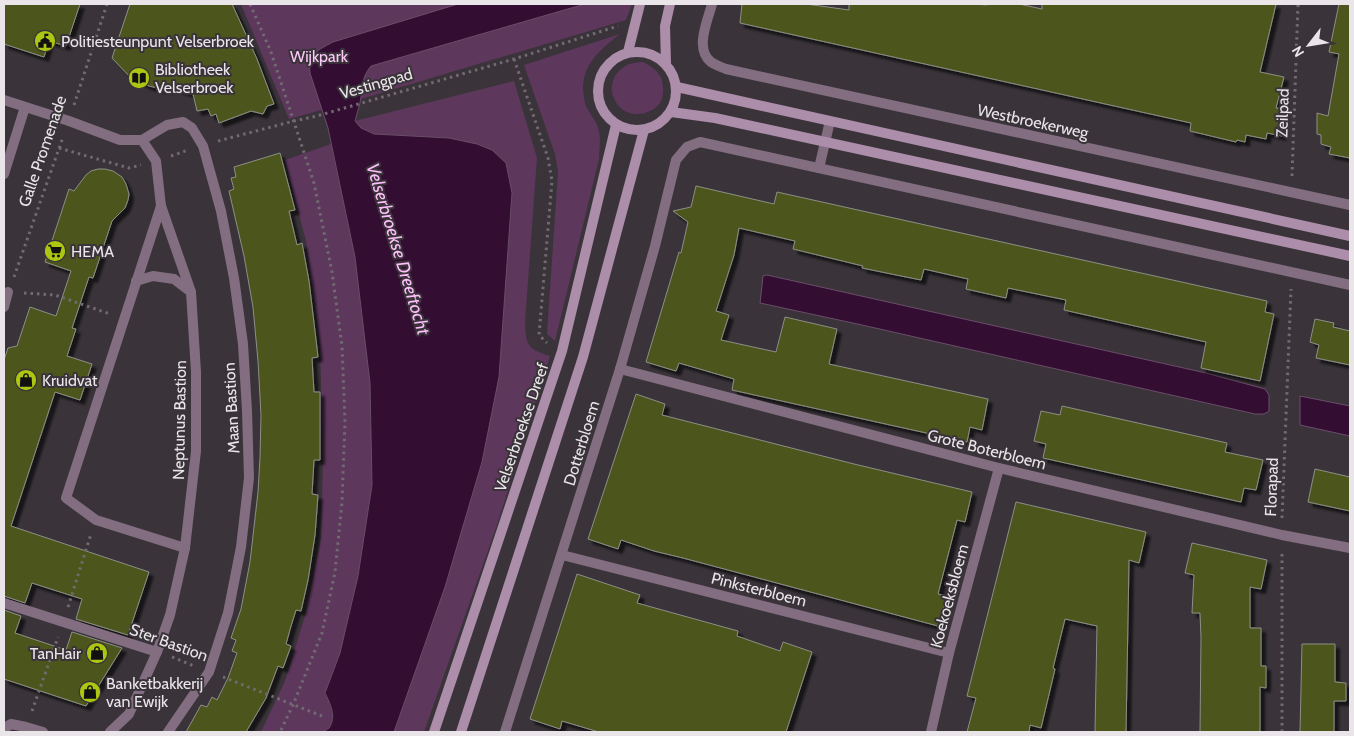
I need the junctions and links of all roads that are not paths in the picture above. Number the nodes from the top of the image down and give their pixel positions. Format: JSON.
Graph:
{"nodes":[{"id":1,"x":640,"y":4,"type":"edge"},
{"id":2,"x":670,"y":4,"type":"edge"},
{"id":3,"x":712,"y":4,"type":"edge"},
{"id":4,"x":628,"y":52,"type":"junction"},
{"id":5,"x":666,"y":64,"type":"junction"},
{"id":6,"x":677,"y":87,"type":"junction"},
{"id":7,"x":4,"y":100,"type":"edge"},
{"id":8,"x":26,"y":107,"type":"junction"},
{"id":9,"x":671,"y":112,"type":"junction"},
{"id":10,"x":830,"y":121,"type":"junction"},
{"id":11,"x":616,"y":125,"type":"junction"},
{"id":12,"x":644,"y":130,"type":"junction"},
{"id":13,"x":142,"y":140,"type":"junction"},
{"id":14,"x":825,"y":142,"type":"junction"},
{"id":15,"x":819,"y":168,"type":"junction"},
{"id":16,"x":4,"y":174,"type":"edge"},
{"id":17,"x":161,"y":206,"type":"junction"},
{"id":18,"x":1350,"y":206,"type":"edge"},
{"id":19,"x":1350,"y":236,"type":"edge"},
{"id":20,"x":1350,"y":256,"type":"edge"},
{"id":21,"x":136,"y":281,"type":"junction"},
{"id":22,"x":1350,"y":285,"type":"edge"},
{"id":23,"x":8,"y":292,"type":"road end"},
{"id":24,"x":191,"y":292,"type":"junction"},
{"id":25,"x":4,"y":307,"type":"edge"},
{"id":26,"x":620,"y":369,"type":"junction"},
{"id":27,"x":998,"y":468,"type":"junction"},
{"id":28,"x":185,"y":548,"type":"junction"},
{"id":29,"x":1350,"y":548,"type":"edge"},
{"id":30,"x":562,"y":555,"type":"junction"},
{"id":31,"x":4,"y":603,"type":"edge"},
{"id":32,"x":157,"y":652,"type":"junction"},
{"id":33,"x":949,"y":653,"type":"junction"},
{"id":34,"x":4,"y":732,"type":"edge"},
{"id":35,"x":43,"y":732,"type":"edge"},
{"id":36,"x":110,"y":732,"type":"edge"},
{"id":37,"x":168,"y":732,"type":"edge"},
{"id":38,"x":434,"y":732,"type":"edge"},
{"id":39,"x":461,"y":732,"type":"edge"},
{"id":40,"x":507,"y":732,"type":"edge"},
{"id":41,"x":931,"y":732,"type":"edge"}],
"edges":[{"from":1,"to":4,"type":"main road"},
{"from":2,"to":5,"type":"main road"},
{"from":3,"to":18,"type":"street","name":"Westbroekerweg"},
{"from":4,"to":5,"type":"main road"},
{"from":4,"to":11,"type":"main road"},
{"from":5,"to":6,"type":"main road"},
{"from":6,"to":9,"type":"main road"},
{"from":6,"to":10,"type":"main road"},
{"from":7,"to":8,"type":"street"},
{"from":8,"to":13,"type":"street"},
{"from":8,"to":16,"type":"street"},
{"from":9,"to":12,"type":"main road"},
{"from":9,"to":14,"type":"main road"},
{"from":10,"to":14,"type":"street"},
{"from":10,"to":19,"type":"main road"},
{"from":11,"to":12,"type":"main road"},
{"from":11,"to":38,"type":"main road","name":"Velserbroekse Dreef"},
{"from":12,"to":39,"type":"main road"},
{"from":13,"to":17,"type":"street","name":"Neptunus Bastion"},
{"from":13,"to":37,"type":"street","name":"Maan Bastion"},
{"from":14,"to":15,"type":"street"},
{"from":14,"to":20,"type":"main road"},
{"from":15,"to":22,"type":"street"},
{"from":15,"to":26,"type":"street","name":"Dotterbloem"},
{"from":17,"to":21,"type":"street","name":"Neptunus Bastion"},
{"from":17,"to":24,"type":"street","name":"Neptunus Bastion"},
{"from":21,"to":24,"type":"street"},
{"from":21,"to":28,"type":"street","name":"Neptunus Bastion"},
{"from":23,"to":25,"type":"street"},
{"from":24,"to":28,"type":"street","name":"Neptunus Bastion"},
{"from":26,"to":27,"type":"street","name":"Grote Boterbloem"},
{"from":26,"to":30,"type":"street","name":"Dotterbloem"},
{"from":27,"to":29,"type":"street","name":"Grote Boterbloem"},
{"from":27,"to":33,"type":"street","name":"Koekoeksbloem"},
{"from":28,"to":32,"type":"street","name":"Neptunus Bastion"},
{"from":30,"to":33,"type":"street","name":"Pinksterbloem"},
{"from":30,"to":40,"type":"street","name":"Dotterbloem"},
{"from":31,"to":32,"type":"street","name":"Ster Bastion"},
{"from":32,"to":36,"type":"street","name":"Neptunus Bastion"},
{"from":33,"to":41,"type":"street","name":"Koekoeksbloem"},
{"from":34,"to":35,"type":"street"}]}
